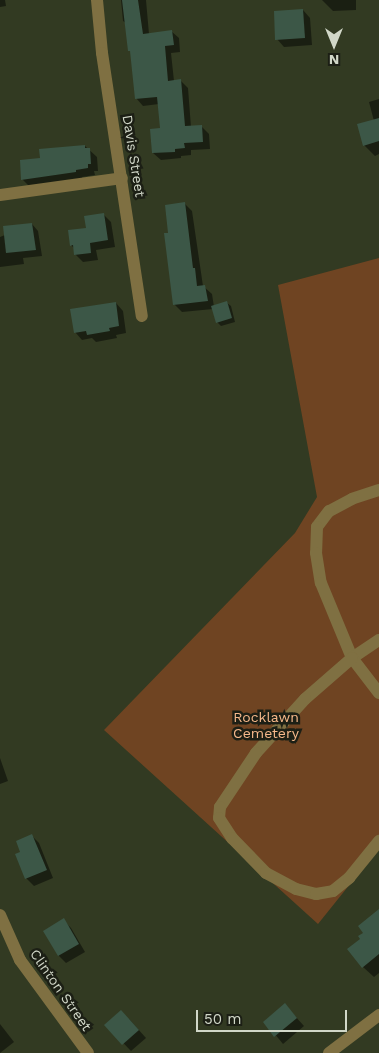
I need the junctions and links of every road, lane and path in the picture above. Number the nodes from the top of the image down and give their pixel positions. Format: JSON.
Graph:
{"nodes":[{"id":1,"x":97,"y":0,"type":"edge"},
{"id":2,"x":122,"y":178,"type":"junction"},
{"id":3,"x":0,"y":195,"type":"edge"},
{"id":4,"x":142,"y":316,"type":"dead end"},
{"id":5,"x":379,"y":490,"type":"edge"},
{"id":6,"x":379,"y":640,"type":"edge"},
{"id":7,"x":352,"y":658,"type":"junction"},
{"id":8,"x":379,"y":693,"type":"edge"},
{"id":9,"x":379,"y":841,"type":"edge"},
{"id":10,"x":0,"y":916,"type":"edge"},
{"id":11,"x":379,"y":1015,"type":"edge"},
{"id":12,"x":88,"y":1053,"type":"edge"},
{"id":13,"x":329,"y":1053,"type":"edge"}],
"edges":[{"from":1,"to":2,"type":"street","name":"Davis Street"},
{"from":2,"to":3,"type":"street"},
{"from":2,"to":4,"type":"street","name":"Davis Street"},
{"from":5,"to":7,"type":"street"},
{"from":6,"to":7,"type":"street"},
{"from":7,"to":8,"type":"street"},
{"from":7,"to":9,"type":"street"},
{"from":10,"to":12,"type":"street","name":"Clinton Street"},
{"from":11,"to":13,"type":"street"}]}
